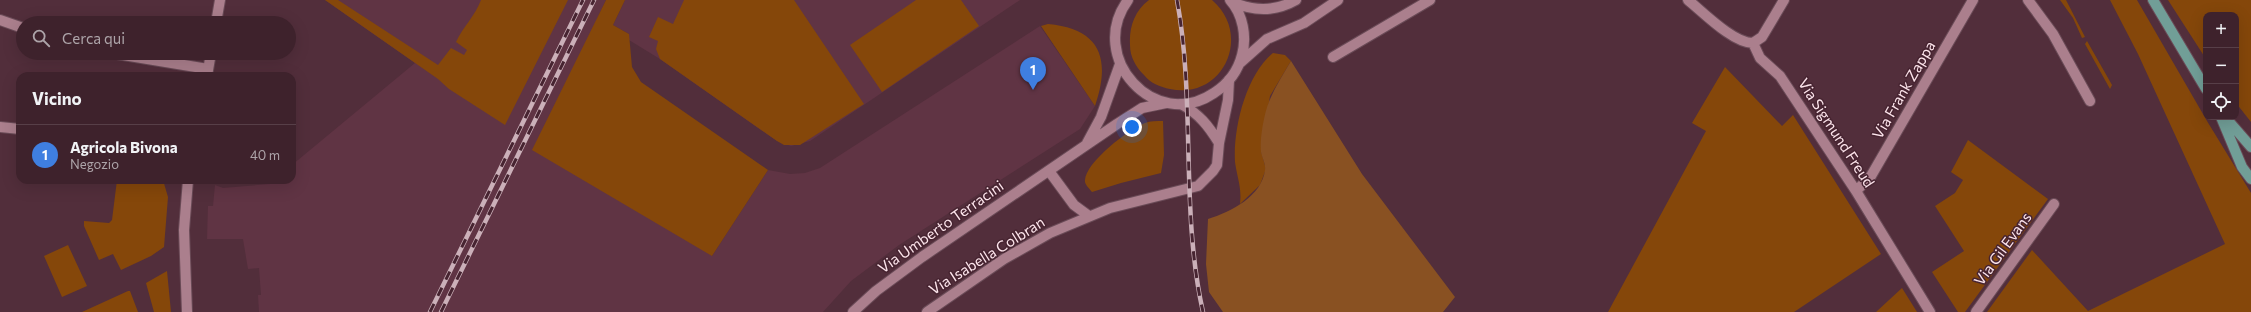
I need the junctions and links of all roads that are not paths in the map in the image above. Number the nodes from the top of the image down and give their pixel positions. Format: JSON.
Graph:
{"nodes":[{"id":1,"x":220,"y":0,"type":"edge"},
{"id":2,"x":1128,"y":0,"type":"edge"},
{"id":3,"x":1296,"y":0,"type":"edge"},
{"id":4,"x":1338,"y":0,"type":"edge"},
{"id":5,"x":1430,"y":0,"type":"edge"},
{"id":6,"x":1688,"y":0,"type":"edge"},
{"id":7,"x":1784,"y":0,"type":"edge"},
{"id":8,"x":1973,"y":0,"type":"edge"},
{"id":9,"x":2028,"y":0,"type":"edge"},
{"id":10,"x":2154,"y":0,"type":"edge"},
{"id":11,"x":1231,"y":1,"type":"edge"},
{"id":12,"x":217,"y":16,"type":"edge"},
{"id":13,"x":0,"y":20,"type":"edge"},
{"id":14,"x":16,"y":26,"type":"edge"},
{"id":15,"x":1753,"y":43,"type":"junction"},
{"id":16,"x":1334,"y":57,"type":"dead end"},
{"id":17,"x":145,"y":60,"type":"edge"},
{"id":18,"x":210,"y":60,"type":"edge"},
{"id":19,"x":1120,"y":64,"type":"junction"},
{"id":20,"x":1239,"y":64,"type":"junction"},
{"id":21,"x":202,"y":72,"type":"edge"},
{"id":22,"x":207,"y":72,"type":"edge"},
{"id":23,"x":1229,"y":80,"type":"junction"},
{"id":24,"x":2204,"y":84,"type":"edge"},
{"id":25,"x":2090,"y":101,"type":"dead end"},
{"id":26,"x":1166,"y":103,"type":"junction"},
{"id":27,"x":1181,"y":104,"type":"junction"},
{"id":28,"x":2222,"y":120,"type":"edge"},
{"id":29,"x":2228,"y":120,"type":"edge"},
{"id":30,"x":0,"y":127,"type":"edge"},
{"id":31,"x":16,"y":129,"type":"edge"},
{"id":32,"x":1219,"y":143,"type":"junction"},
{"id":33,"x":1084,"y":147,"type":"junction"},
{"id":34,"x":2251,"y":147,"type":"edge"},
{"id":35,"x":1050,"y":171,"type":"junction"},
{"id":36,"x":2251,"y":180,"type":"edge"},
{"id":37,"x":188,"y":184,"type":"edge"},
{"id":38,"x":1856,"y":190,"type":"junction"},
{"id":39,"x":2054,"y":204,"type":"dead end"},
{"id":40,"x":1089,"y":216,"type":"junction"},
{"id":41,"x":187,"y":312,"type":"edge"},
{"id":42,"x":853,"y":312,"type":"edge"},
{"id":43,"x":926,"y":312,"type":"edge"},
{"id":44,"x":1930,"y":312,"type":"edge"},
{"id":45,"x":1976,"y":312,"type":"edge"}],
"edges":[{"from":1,"to":12,"type":"street"},
{"from":2,"to":19,"type":"street"},
{"from":3,"to":11,"type":"street"},
{"from":4,"to":20,"type":"street"},
{"from":5,"to":16,"type":"street"},
{"from":6,"to":15,"type":"street"},
{"from":7,"to":15,"type":"street"},
{"from":8,"to":38,"type":"street","name":"Via Frank Zappa"},
{"from":9,"to":25,"type":"street"},
{"from":10,"to":24,"type":"main road"},
{"from":11,"to":20,"type":"street"},
{"from":13,"to":14,"type":"street"},
{"from":15,"to":38,"type":"street","name":"Via Sigmund Freud"},
{"from":17,"to":21,"type":"street"},
{"from":18,"to":22,"type":"street"},
{"from":19,"to":26,"type":"street"},
{"from":19,"to":33,"type":"street","name":"Via Umberto Terracini"},
{"from":20,"to":23,"type":"street"},
{"from":23,"to":27,"type":"street"},
{"from":23,"to":32,"type":"street","name":"Via Isabella Colbran"},
{"from":26,"to":27,"type":"street"},
{"from":26,"to":33,"type":"street","name":"Via Umberto Terracini"},
{"from":27,"to":32,"type":"street"},
{"from":28,"to":36,"type":"main road"},
{"from":29,"to":34,"type":"main road"},
{"from":30,"to":31,"type":"street"},
{"from":32,"to":40,"type":"street","name":"Via Isabella Colbran"},
{"from":33,"to":35,"type":"street","name":"Via Umberto Terracini"},
{"from":35,"to":40,"type":"street"},
{"from":35,"to":42,"type":"street","name":"Via Umberto Terracini"},
{"from":37,"to":41,"type":"street"},
{"from":38,"to":44,"type":"street","name":"Via Sigmund Freud"},
{"from":39,"to":45,"type":"street","name":"Via Gil Evans"},
{"from":40,"to":43,"type":"street","name":"Via Isabella Colbran"}]}
